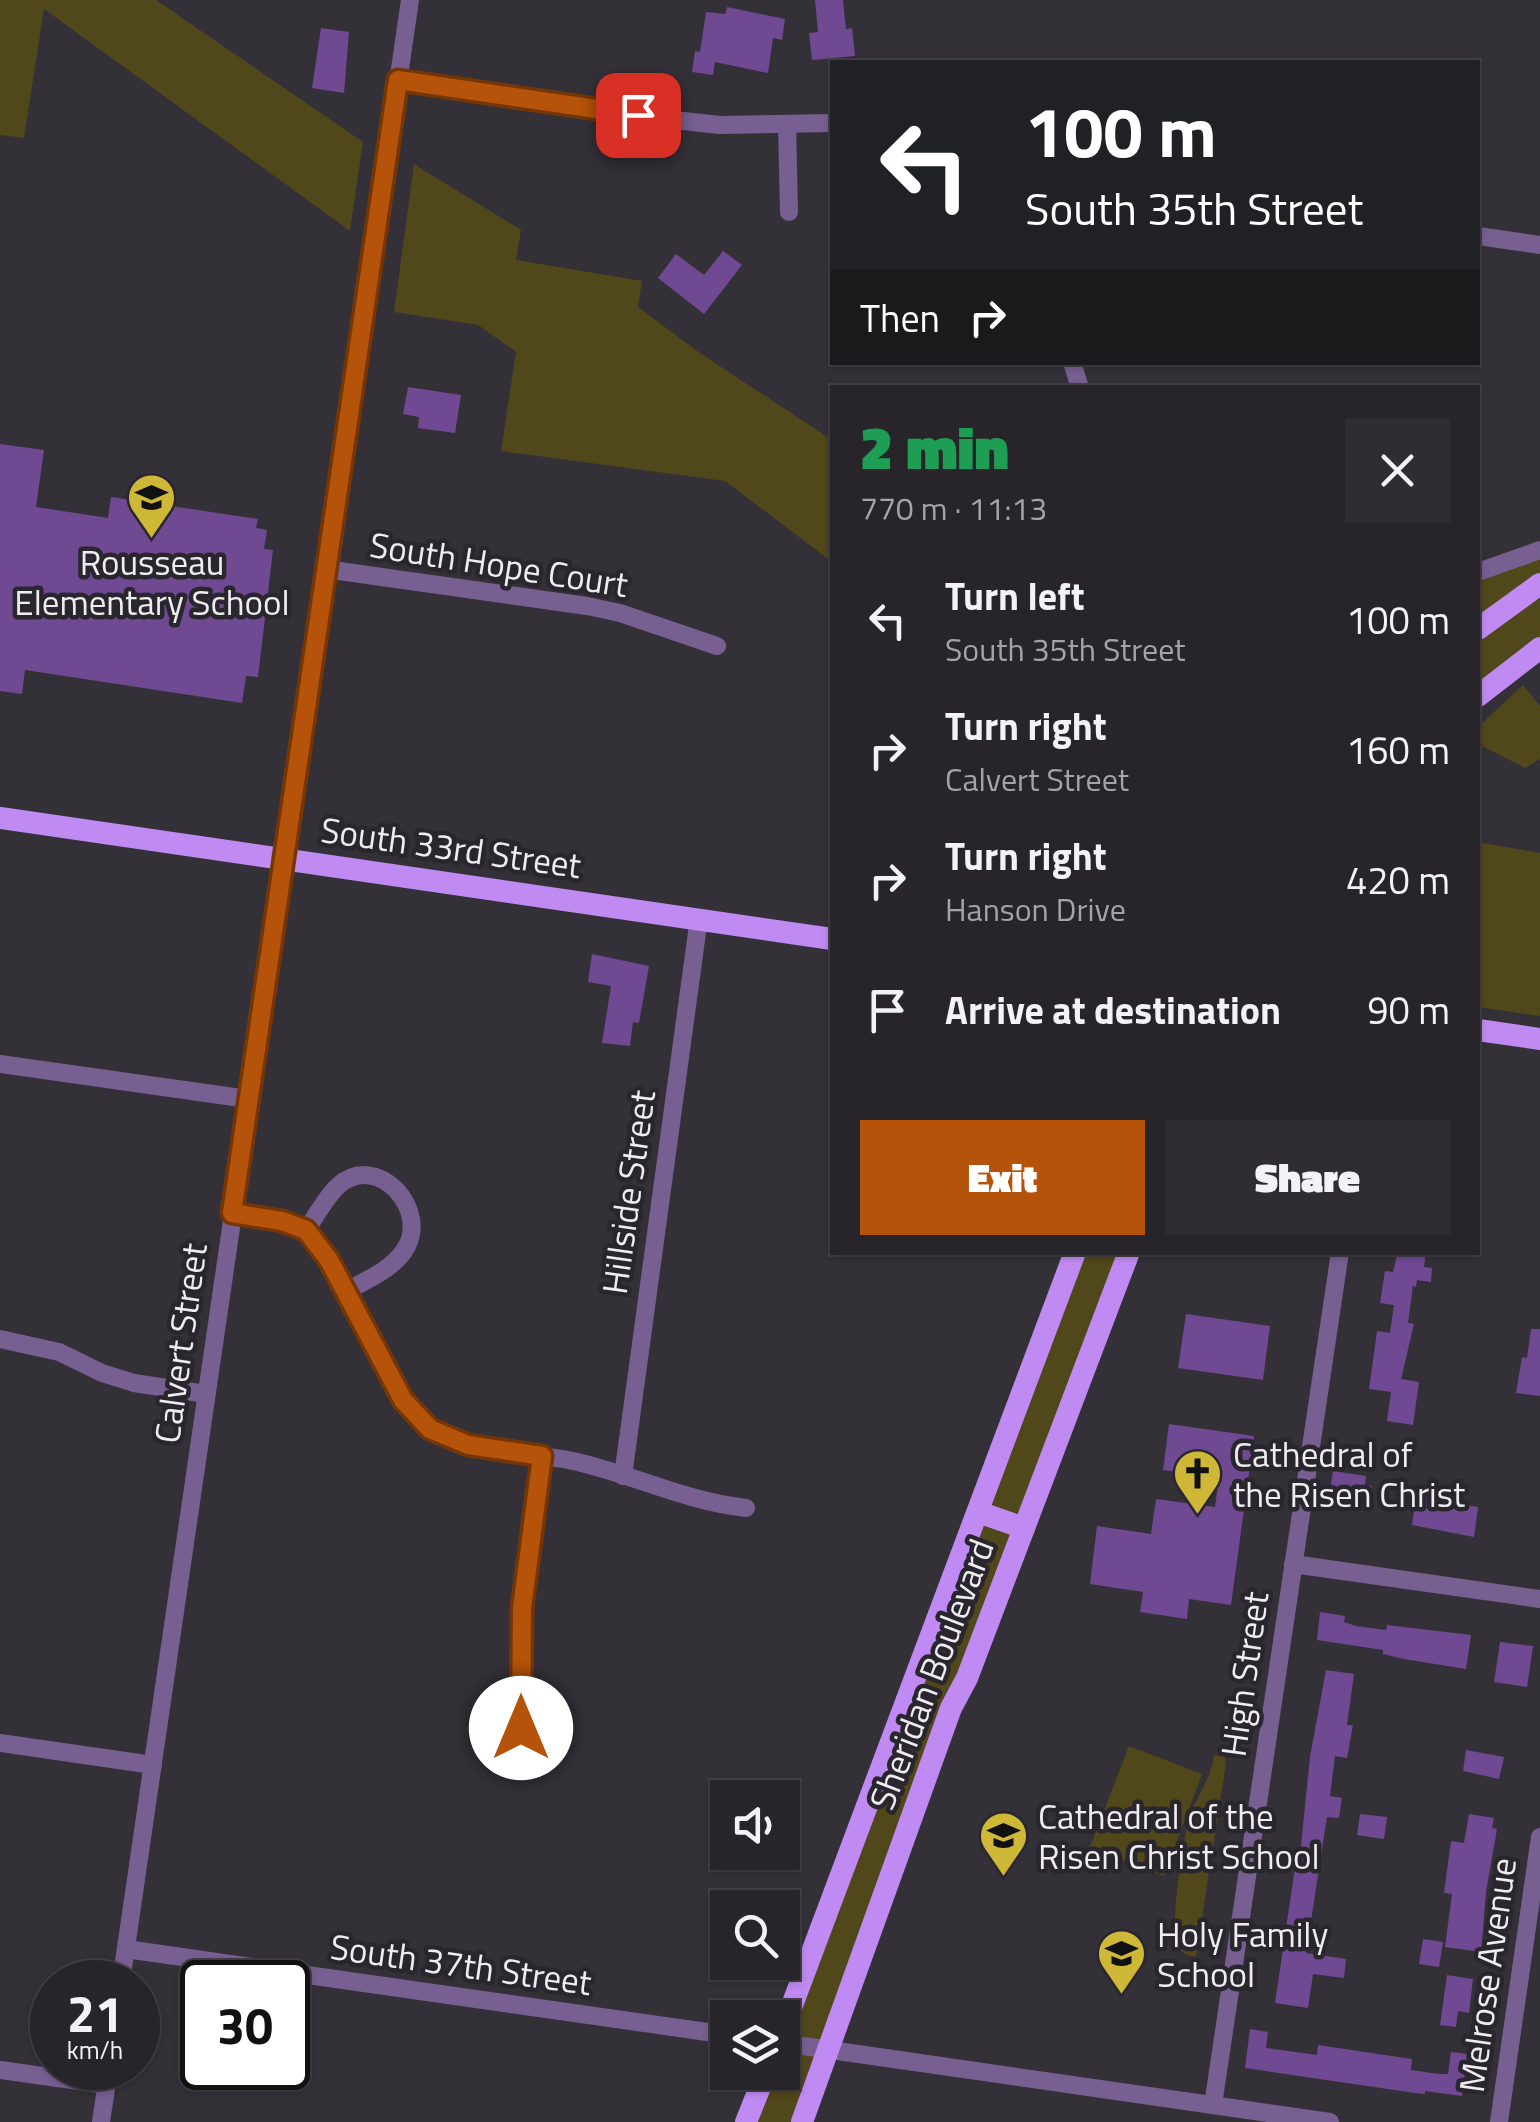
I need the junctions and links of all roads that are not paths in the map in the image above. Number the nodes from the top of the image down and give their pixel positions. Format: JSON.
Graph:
{"nodes":[{"id":1,"x":410,"y":0,"type":"edge"},
{"id":2,"x":398,"y":80,"type":"junction"},
{"id":3,"x":830,"y":123,"type":"edge"},
{"id":4,"x":786,"y":124,"type":"junction"},
{"id":5,"x":788,"y":212,"type":"dead end"},
{"id":6,"x":1480,"y":236,"type":"edge"},
{"id":7,"x":1540,"y":245,"type":"edge"},
{"id":8,"x":1540,"y":550,"type":"edge"},
{"id":9,"x":326,"y":569,"type":"junction"},
{"id":10,"x":1480,"y":571,"type":"edge"},
{"id":11,"x":1540,"y":584,"type":"edge"},
{"id":12,"x":1480,"y":628,"type":"edge"},
{"id":13,"x":717,"y":646,"type":"dead end"},
{"id":14,"x":1540,"y":648,"type":"edge"},
{"id":15,"x":1480,"y":694,"type":"edge"},
{"id":16,"x":0,"y":818,"type":"edge"},
{"id":17,"x":283,"y":858,"type":"junction"},
{"id":18,"x":700,"y":918,"type":"junction"},
{"id":19,"x":830,"y":939,"type":"edge"},
{"id":20,"x":1480,"y":1030,"type":"edge"},
{"id":21,"x":1540,"y":1039,"type":"edge"},
{"id":22,"x":0,"y":1064,"type":"edge"},
{"id":23,"x":248,"y":1099,"type":"junction"},
{"id":24,"x":232,"y":1213,"type":"junction"},
{"id":25,"x":306,"y":1230,"type":"junction"},
{"id":26,"x":1075,"y":1255,"type":"edge"},
{"id":27,"x":1128,"y":1255,"type":"edge"},
{"id":28,"x":1340,"y":1255,"type":"edge"},
{"id":29,"x":346,"y":1291,"type":"junction"},
{"id":30,"x":0,"y":1339,"type":"edge"},
{"id":31,"x":206,"y":1394,"type":"junction"},
{"id":32,"x":542,"y":1456,"type":"junction"},
{"id":33,"x":623,"y":1476,"type":"junction"},
{"id":34,"x":746,"y":1508,"type":"dead end"},
{"id":35,"x":978,"y":1512,"type":"junction"},
{"id":36,"x":1024,"y":1528,"type":"junction"},
{"id":37,"x":1293,"y":1564,"type":"junction"},
{"id":38,"x":1540,"y":1599,"type":"edge"},
{"id":39,"x":521,"y":1728,"type":"dead end"},
{"id":40,"x":0,"y":1743,"type":"edge"},
{"id":41,"x":152,"y":1765,"type":"junction"},
{"id":42,"x":1540,"y":1837,"type":"edge"},
{"id":43,"x":126,"y":1949,"type":"junction"},
{"id":44,"x":124,"y":1960,"type":"edge"},
{"id":45,"x":794,"y":2000,"type":"edge"},
{"id":46,"x":710,"y":2032,"type":"edge"},
{"id":47,"x":800,"y":2046,"type":"edge"},
{"id":48,"x":830,"y":2051,"type":"junction"},
{"id":49,"x":0,"y":2070,"type":"edge"},
{"id":50,"x":30,"y":2072,"type":"edge"},
{"id":51,"x":106,"y":2090,"type":"edge"},
{"id":52,"x":759,"y":2090,"type":"edge"},
{"id":53,"x":1213,"y":2105,"type":"junction"},
{"id":54,"x":101,"y":2122,"type":"edge"},
{"id":55,"x":746,"y":2122,"type":"edge"},
{"id":56,"x":802,"y":2122,"type":"edge"},
{"id":57,"x":1330,"y":2122,"type":"edge"},
{"id":58,"x":1499,"y":2122,"type":"edge"}],
"edges":[{"from":1,"to":2,"type":"street","name":"Calvert Street"},
{"from":2,"to":4,"type":"street"},
{"from":2,"to":9,"type":"street","name":"Calvert Street"},
{"from":3,"to":4,"type":"street"},
{"from":4,"to":5,"type":"street"},
{"from":6,"to":7,"type":"street"},
{"from":8,"to":10,"type":"street"},
{"from":9,"to":13,"type":"street","name":"South Hope Court"},
{"from":9,"to":17,"type":"street","name":"Calvert Street"},
{"from":11,"to":12,"type":"main road"},
{"from":14,"to":15,"type":"main road"},
{"from":16,"to":17,"type":"main road","name":"South 33rd Street"},
{"from":17,"to":18,"type":"main road","name":"South 33rd Street"},
{"from":17,"to":23,"type":"street","name":"Calvert Street"},
{"from":18,"to":19,"type":"main road","name":"South 33rd Street"},
{"from":18,"to":33,"type":"street","name":"Hillside Street"},
{"from":20,"to":21,"type":"main road"},
{"from":22,"to":23,"type":"street"},
{"from":23,"to":24,"type":"street","name":"Calvert Street"},
{"from":24,"to":25,"type":"street"},
{"from":24,"to":31,"type":"street","name":"Calvert Street"},
{"from":25,"to":29,"type":"street"},
{"from":25,"to":29,"type":"street"},
{"from":26,"to":35,"type":"main road","name":"Sheridan Boulevard"},
{"from":27,"to":36,"type":"main road","name":"Sheridan Boulevard"},
{"from":28,"to":37,"type":"street","name":"High Street"},
{"from":29,"to":32,"type":"street"},
{"from":30,"to":31,"type":"street"},
{"from":31,"to":41,"type":"street","name":"Calvert Street"},
{"from":32,"to":33,"type":"street"},
{"from":32,"to":39,"type":"street"},
{"from":33,"to":34,"type":"street"},
{"from":35,"to":36,"type":"main road"},
{"from":35,"to":45,"type":"main road","name":"Sheridan Boulevard"},
{"from":36,"to":48,"type":"main road","name":"Sheridan Boulevard"},
{"from":37,"to":38,"type":"street"},
{"from":37,"to":53,"type":"street","name":"High Street"},
{"from":40,"to":41,"type":"street"},
{"from":41,"to":43,"type":"street","name":"Calvert Street"},
{"from":42,"to":58,"type":"street","name":"Melrose Avenue"},
{"from":43,"to":44,"type":"street","name":"Calvert Street"},
{"from":43,"to":46,"type":"street","name":"South 37th Street"},
{"from":47,"to":48,"type":"street"},
{"from":48,"to":53,"type":"street"},
{"from":48,"to":56,"type":"main road","name":"Sheridan Boulevard"},
{"from":49,"to":50,"type":"street"},
{"from":51,"to":54,"type":"street"},
{"from":52,"to":55,"type":"main road"},
{"from":53,"to":57,"type":"street"}]}
